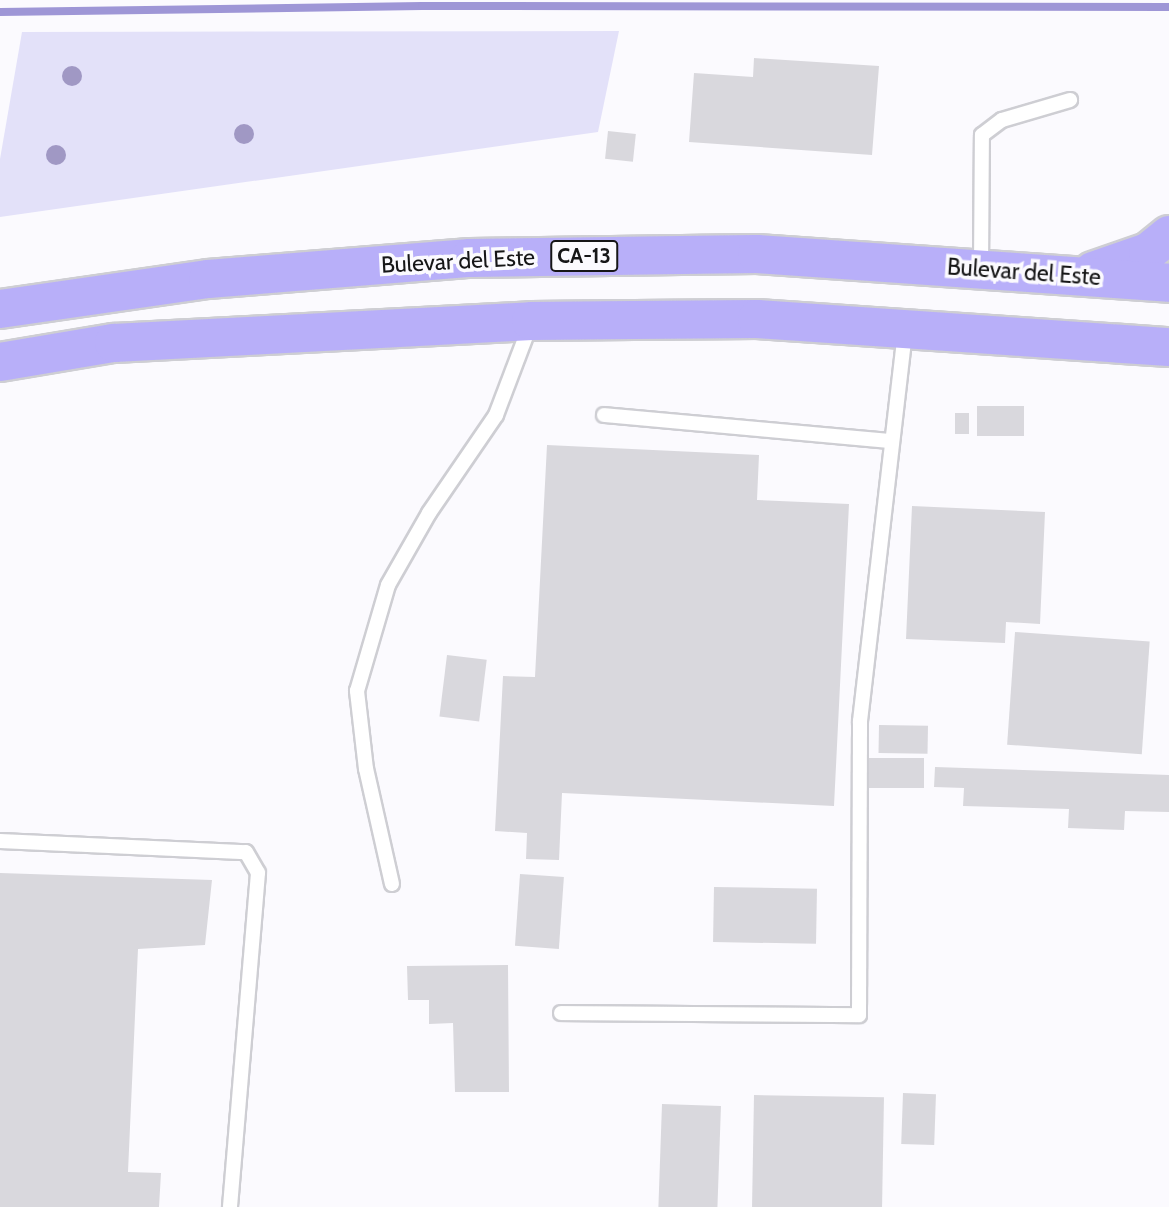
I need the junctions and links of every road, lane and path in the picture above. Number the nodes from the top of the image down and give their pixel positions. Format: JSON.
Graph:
{"nodes":[{"id":1,"x":1070,"y":100,"type":"dead end"},
{"id":2,"x":1169,"y":235,"type":"edge"},
{"id":3,"x":981,"y":268,"type":"junction"},
{"id":4,"x":1073,"y":276,"type":"junction"},
{"id":5,"x":1169,"y":283,"type":"edge"},
{"id":6,"x":0,"y":309,"type":"edge"},
{"id":7,"x":531,"y":321,"type":"junction"},
{"id":8,"x":905,"y":328,"type":"junction"},
{"id":9,"x":1167,"y":349,"type":"edge"},
{"id":10,"x":0,"y":362,"type":"edge"},
{"id":11,"x":604,"y":415,"type":"dead end"},
{"id":12,"x":891,"y":441,"type":"junction"},
{"id":13,"x":0,"y":841,"type":"edge"},
{"id":14,"x":392,"y":884,"type":"dead end"},
{"id":15,"x":561,"y":1013,"type":"dead end"},
{"id":16,"x":230,"y":1207,"type":"edge"}],
"edges":[{"from":1,"to":3,"type":"lane"},
{"from":2,"to":4,"type":"highway"},
{"from":3,"to":4,"type":"highway","name":"Bulevar del Este","number":"CA-13"},
{"from":3,"to":6,"type":"highway","name":"Bulevar del Este","number":"CA-13"},
{"from":4,"to":5,"type":"highway","name":"Bulevar del Este","number":"CA-13"},
{"from":7,"to":8,"type":"highway"},
{"from":7,"to":10,"type":"highway"},
{"from":7,"to":14,"type":"lane"},
{"from":8,"to":9,"type":"highway"},
{"from":8,"to":12,"type":"lane"},
{"from":11,"to":12,"type":"lane"},
{"from":12,"to":15,"type":"lane"},
{"from":13,"to":16,"type":"lane"}]}
